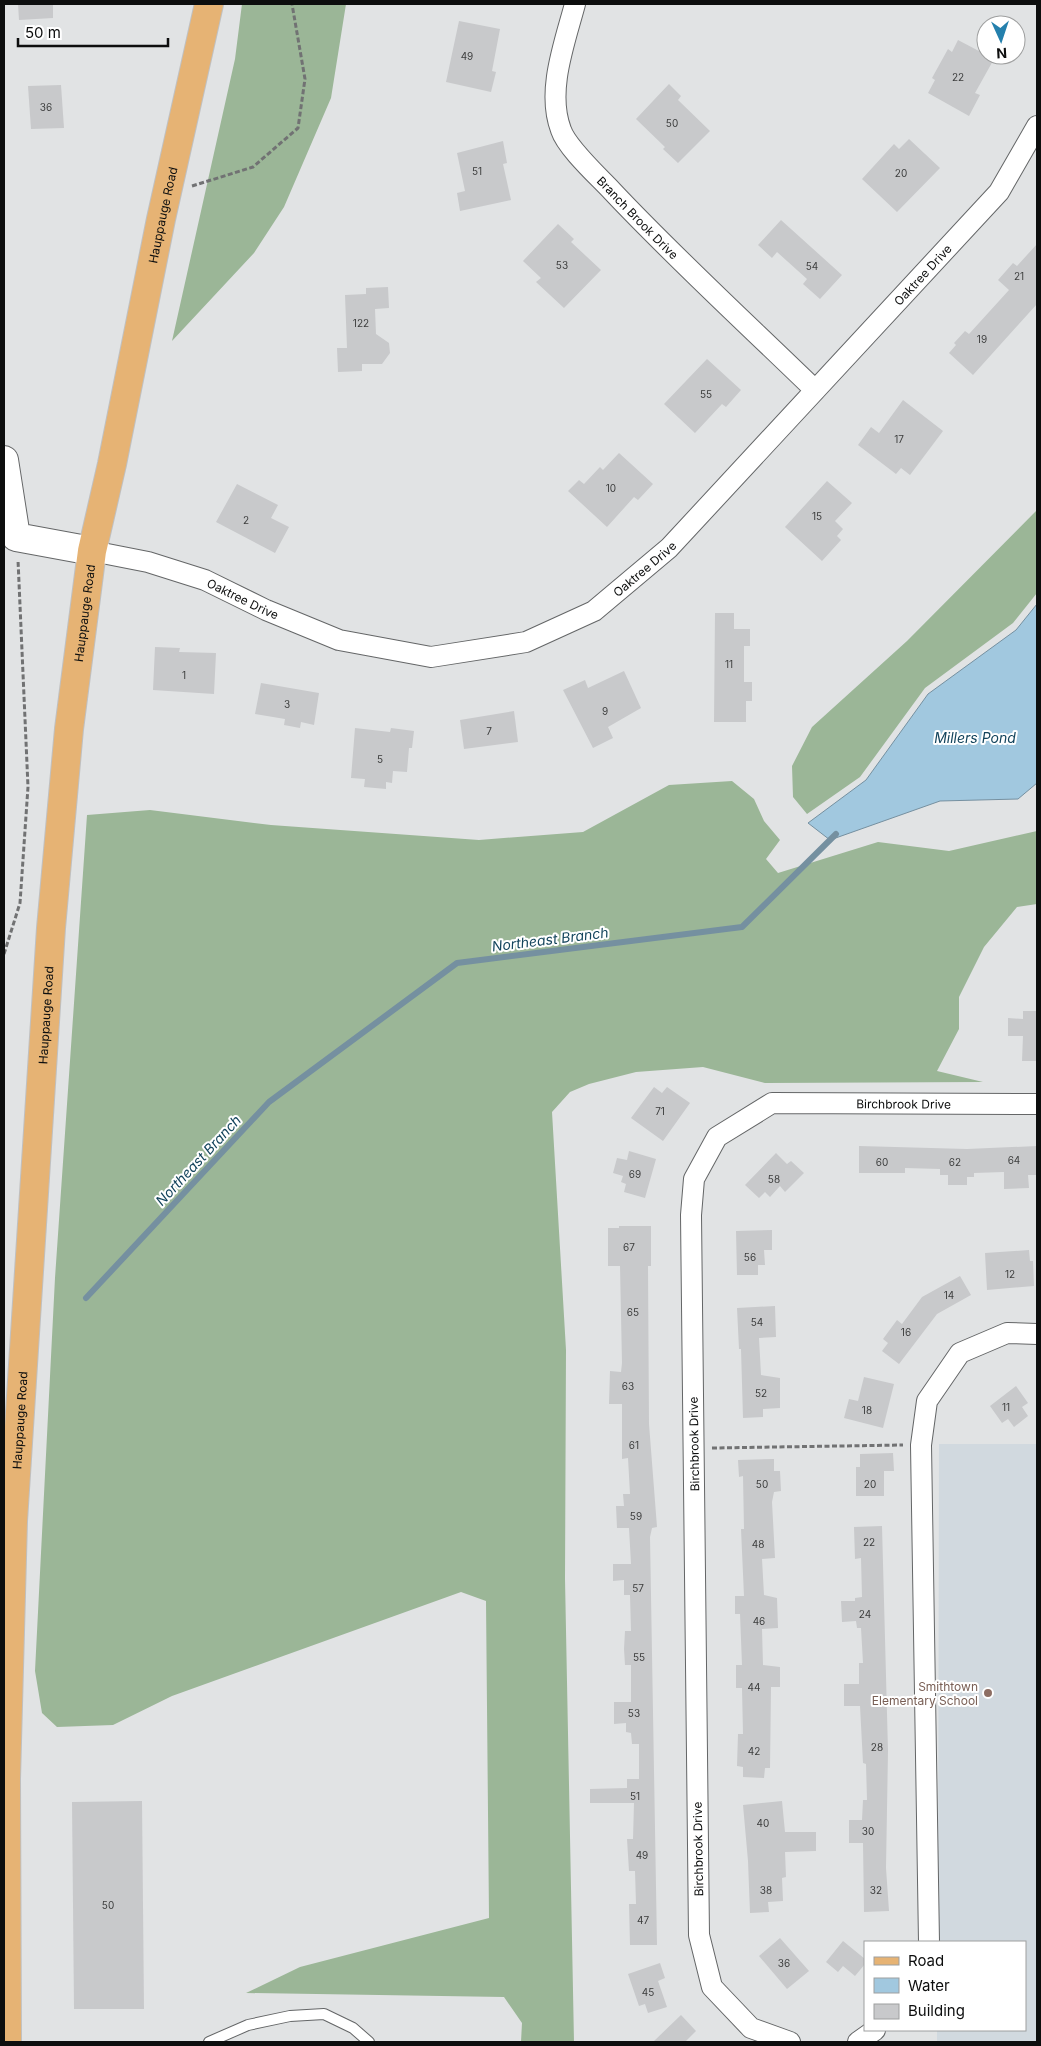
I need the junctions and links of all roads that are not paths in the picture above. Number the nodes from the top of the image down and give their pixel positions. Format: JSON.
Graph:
{"nodes":[{"id":1,"x":210,"y":4,"type":"edge"},
{"id":2,"x":575,"y":4,"type":"edge"},
{"id":3,"x":1037,"y":126,"type":"edge"},
{"id":4,"x":815,"y":390,"type":"junction"},
{"id":5,"x":4,"y":460,"type":"edge"},
{"id":6,"x":10,"y":537,"type":"edge"},
{"id":7,"x":92,"y":551,"type":"junction"},
{"id":8,"x":1037,"y":1104,"type":"edge"},
{"id":9,"x":1037,"y":1334,"type":"edge"},
{"id":10,"x":5,"y":1779,"type":"edge"},
{"id":11,"x":929,"y":1941,"type":"edge"},
{"id":12,"x":874,"y":2031,"type":"edge"},
{"id":13,"x":7,"y":2042,"type":"edge"},
{"id":14,"x":209,"y":2042,"type":"edge"},
{"id":15,"x":370,"y":2042,"type":"edge"},
{"id":16,"x":790,"y":2042,"type":"edge"},
{"id":17,"x":858,"y":2042,"type":"edge"}],
"edges":[{"from":1,"to":7,"type":"main road","name":"Hauppauge Road"},
{"from":2,"to":4,"type":"street","name":"Branch Brook Drive"},
{"from":3,"to":4,"type":"street","name":"Oaktree Drive"},
{"from":4,"to":7,"type":"street","name":"Oaktree Drive"},
{"from":5,"to":6,"type":"street"},
{"from":6,"to":7,"type":"street"},
{"from":7,"to":10,"type":"main road","name":"Hauppauge Road"},
{"from":8,"to":16,"type":"street","name":"Birchbrook Drive"},
{"from":9,"to":11,"type":"street"},
{"from":10,"to":13,"type":"main road","name":"Hauppauge Road"},
{"from":12,"to":17,"type":"street"},
{"from":14,"to":15,"type":"lane"}]}
